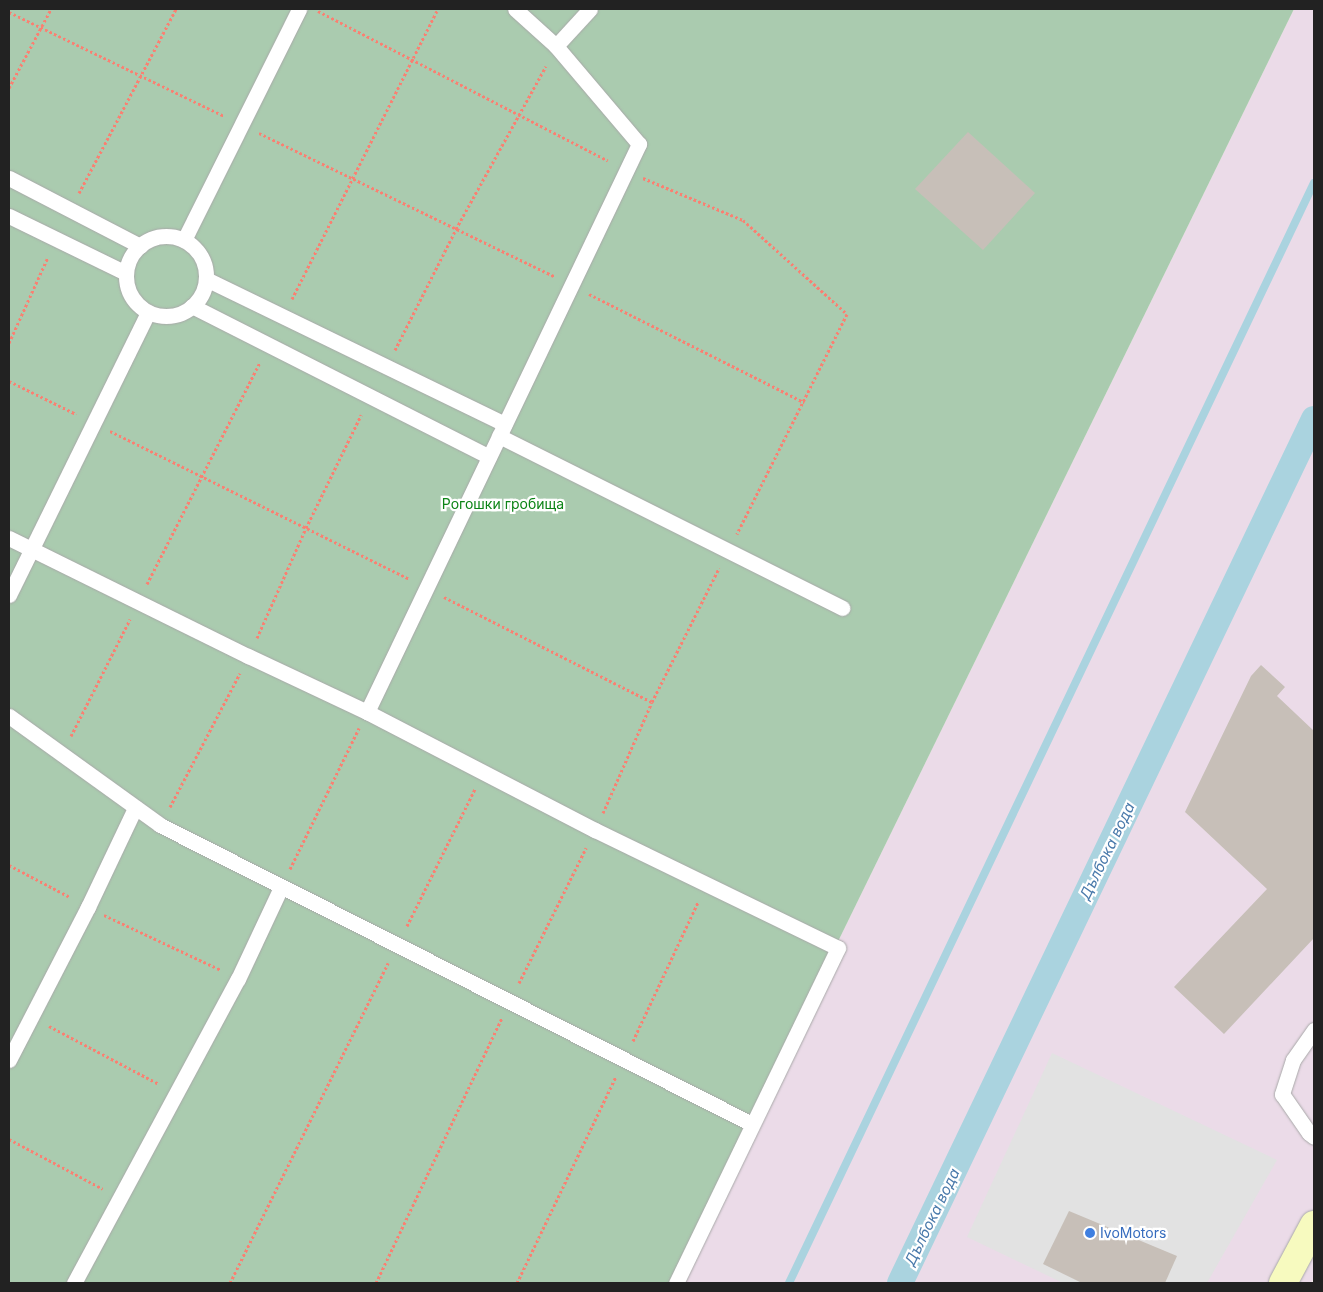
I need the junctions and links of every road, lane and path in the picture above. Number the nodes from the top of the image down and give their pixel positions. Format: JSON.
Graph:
{"nodes":[{"id":1,"x":51,"y":9,"type":"edge"},
{"id":2,"x":176,"y":9,"type":"edge"},
{"id":3,"x":299,"y":9,"type":"edge"},
{"id":4,"x":313,"y":9,"type":"edge"},
{"id":5,"x":438,"y":9,"type":"edge"},
{"id":6,"x":515,"y":9,"type":"edge"},
{"id":7,"x":590,"y":9,"type":"edge"},
{"id":8,"x":9,"y":12,"type":"edge"},
{"id":9,"x":41,"y":28,"type":"junction"},
{"id":10,"x":556,"y":46,"type":"junction"},
{"id":11,"x":412,"y":60,"type":"junction"},
{"id":12,"x":141,"y":76,"type":"junction"},
{"id":13,"x":9,"y":88,"type":"edge"},
{"id":14,"x":520,"y":115,"type":"junction"},
{"id":15,"x":242,"y":125,"type":"junction"},
{"id":16,"x":627,"y":170,"type":"junction"},
{"id":17,"x":9,"y":178,"type":"edge"},
{"id":18,"x":352,"y":178,"type":"junction"},
{"id":19,"x":70,"y":210,"type":"junction"},
{"id":20,"x":9,"y":216,"type":"edge"},
{"id":21,"x":456,"y":229,"type":"junction"},
{"id":22,"x":56,"y":239,"type":"junction"},
{"id":23,"x":184,"y":240,"type":"junction"},
{"id":24,"x":140,"y":246,"type":"junction"},
{"id":25,"x":126,"y":273,"type":"junction"},
{"id":26,"x":206,"y":279,"type":"junction"},
{"id":27,"x":572,"y":285,"type":"junction"},
{"id":28,"x":192,"y":306,"type":"junction"},
{"id":29,"x":148,"y":312,"type":"junction"},
{"id":30,"x":283,"y":316,"type":"junction"},
{"id":31,"x":9,"y":343,"type":"edge"},
{"id":32,"x":268,"y":345,"type":"junction"},
{"id":33,"x":387,"y":366,"type":"junction"},
{"id":34,"x":9,"y":381,"type":"edge"},
{"id":35,"x":370,"y":396,"type":"junction"},
{"id":36,"x":804,"y":402,"type":"junction"},
{"id":37,"x":93,"y":422,"type":"junction"},
{"id":38,"x":502,"y":430,"type":"junction"},
{"id":39,"x":489,"y":457,"type":"junction"},
{"id":40,"x":202,"y":476,"type":"junction"},
{"id":41,"x":306,"y":528,"type":"junction"},
{"id":42,"x":9,"y":538,"type":"edge"},
{"id":43,"x":30,"y":548,"type":"junction"},
{"id":44,"x":728,"y":551,"type":"junction"},
{"id":45,"x":426,"y":588,"type":"junction"},
{"id":46,"x":9,"y":596,"type":"edge"},
{"id":47,"x":138,"y":602,"type":"junction"},
{"id":48,"x":842,"y":608,"type":"dead end"},
{"id":49,"x":248,"y":656,"type":"junction"},
{"id":50,"x":652,"y":702,"type":"junction"},
{"id":51,"x":367,"y":712,"type":"junction"},
{"id":52,"x":9,"y":716,"type":"edge"},
{"id":53,"x":61,"y":754,"type":"junction"},
{"id":54,"x":483,"y":772,"type":"junction"},
{"id":55,"x":135,"y":808,"type":"junction"},
{"id":56,"x":160,"y":825,"type":"junction"},
{"id":57,"x":595,"y":830,"type":"junction"},
{"id":58,"x":9,"y":865,"type":"edge"},
{"id":59,"x":706,"y":884,"type":"junction"},
{"id":60,"x":281,"y":887,"type":"junction"},
{"id":61,"x":88,"y":907,"type":"junction"},
{"id":62,"x":397,"y":946,"type":"junction"},
{"id":63,"x":238,"y":978,"type":"junction"},
{"id":64,"x":509,"y":1002,"type":"junction"},
{"id":65,"x":31,"y":1017,"type":"junction"},
{"id":66,"x":1314,"y":1030,"type":"edge"},
{"id":67,"x":9,"y":1060,"type":"edge"},
{"id":68,"x":624,"y":1060,"type":"junction"},
{"id":69,"x":176,"y":1093,"type":"junction"},
{"id":70,"x":752,"y":1124,"type":"junction"},
{"id":71,"x":1314,"y":1137,"type":"edge"},
{"id":72,"x":9,"y":1139,"type":"edge"},
{"id":73,"x":120,"y":1198,"type":"junction"},
{"id":74,"x":1314,"y":1225,"type":"edge"},
{"id":75,"x":74,"y":1283,"type":"edge"},
{"id":76,"x":230,"y":1283,"type":"edge"},
{"id":77,"x":376,"y":1283,"type":"edge"},
{"id":78,"x":517,"y":1283,"type":"edge"},
{"id":79,"x":676,"y":1283,"type":"edge"},
{"id":80,"x":1282,"y":1283,"type":"edge"}],
"edges":[{"from":1,"to":9,"type":"path"},
{"from":2,"to":12,"type":"path"},
{"from":3,"to":15,"type":"lane"},
{"from":4,"to":11,"type":"path"},
{"from":5,"to":11,"type":"path"},
{"from":6,"to":10,"type":"lane"},
{"from":7,"to":10,"type":"lane"},
{"from":8,"to":9,"type":"path"},
{"from":9,"to":12,"type":"path"},
{"from":9,"to":13,"type":"path"},
{"from":10,"to":14,"type":"path"},
{"from":10,"to":16,"type":"lane"},
{"from":11,"to":14,"type":"path"},
{"from":11,"to":18,"type":"path"},
{"from":12,"to":15,"type":"path"},
{"from":12,"to":19,"type":"path"},
{"from":14,"to":16,"type":"path"},
{"from":14,"to":21,"type":"path"},
{"from":15,"to":18,"type":"path"},
{"from":15,"to":23,"type":"lane"},
{"from":16,"to":27,"type":"lane"},
{"from":16,"to":36,"type":"path"},
{"from":17,"to":19,"type":"lane"},
{"from":18,"to":21,"type":"path"},
{"from":18,"to":30,"type":"path"},
{"from":19,"to":24,"type":"lane"},
{"from":20,"to":22,"type":"lane"},
{"from":21,"to":27,"type":"path"},
{"from":21,"to":33,"type":"path"},
{"from":22,"to":25,"type":"lane"},
{"from":22,"to":31,"type":"path"},
{"from":23,"to":24,"type":"lane"},
{"from":23,"to":26,"type":"lane"},
{"from":24,"to":25,"type":"lane"},
{"from":25,"to":29,"type":"lane"},
{"from":26,"to":28,"type":"lane"},
{"from":26,"to":30,"type":"lane"},
{"from":27,"to":36,"type":"path"},
{"from":27,"to":38,"type":"lane"},
{"from":28,"to":29,"type":"lane"},
{"from":28,"to":32,"type":"lane"},
{"from":29,"to":37,"type":"lane"},
{"from":30,"to":33,"type":"lane"},
{"from":32,"to":35,"type":"lane"},
{"from":32,"to":40,"type":"path"},
{"from":33,"to":38,"type":"lane"},
{"from":34,"to":37,"type":"path"},
{"from":35,"to":39,"type":"lane"},
{"from":35,"to":41,"type":"path"},
{"from":36,"to":44,"type":"path"},
{"from":37,"to":40,"type":"path"},
{"from":37,"to":43,"type":"lane"},
{"from":38,"to":39,"type":"lane"},
{"from":38,"to":44,"type":"lane"},
{"from":39,"to":45,"type":"lane"},
{"from":40,"to":41,"type":"path"},
{"from":40,"to":47,"type":"path"},
{"from":41,"to":45,"type":"path"},
{"from":41,"to":49,"type":"path"},
{"from":42,"to":43,"type":"lane"},
{"from":43,"to":46,"type":"lane"},
{"from":43,"to":47,"type":"lane"},
{"from":44,"to":48,"type":"lane"},
{"from":44,"to":50,"type":"path"},
{"from":45,"to":50,"type":"path"},
{"from":45,"to":51,"type":"lane"},
{"from":47,"to":49,"type":"lane"},
{"from":47,"to":53,"type":"path"},
{"from":49,"to":51,"type":"lane"},
{"from":49,"to":56,"type":"path"},
{"from":50,"to":57,"type":"path"},
{"from":51,"to":54,"type":"lane"},
{"from":51,"to":60,"type":"path"},
{"from":52,"to":53,"type":"lane"},
{"from":53,"to":55,"type":"lane"},
{"from":54,"to":57,"type":"lane"},
{"from":54,"to":62,"type":"path"},
{"from":55,"to":56,"type":"lane"},
{"from":55,"to":61,"type":"lane"},
{"from":56,"to":60,"type":"lane"},
{"from":57,"to":59,"type":"lane"},
{"from":57,"to":64,"type":"path"},
{"from":58,"to":61,"type":"path"},
{"from":59,"to":68,"type":"path"},
{"from":59,"to":70,"type":"lane"},
{"from":60,"to":62,"type":"lane"},
{"from":60,"to":63,"type":"lane"},
{"from":61,"to":63,"type":"path"},
{"from":61,"to":65,"type":"lane"},
{"from":62,"to":64,"type":"lane"},
{"from":62,"to":76,"type":"path"},
{"from":63,"to":69,"type":"lane"},
{"from":64,"to":68,"type":"lane"},
{"from":64,"to":77,"type":"path"},
{"from":65,"to":67,"type":"lane"},
{"from":65,"to":69,"type":"path"},
{"from":66,"to":71,"type":"lane"},
{"from":68,"to":70,"type":"lane"},
{"from":68,"to":78,"type":"path"},
{"from":69,"to":73,"type":"lane"},
{"from":70,"to":79,"type":"lane"},
{"from":72,"to":73,"type":"path"},
{"from":73,"to":75,"type":"lane"},
{"from":74,"to":80,"type":"main road"}]}
